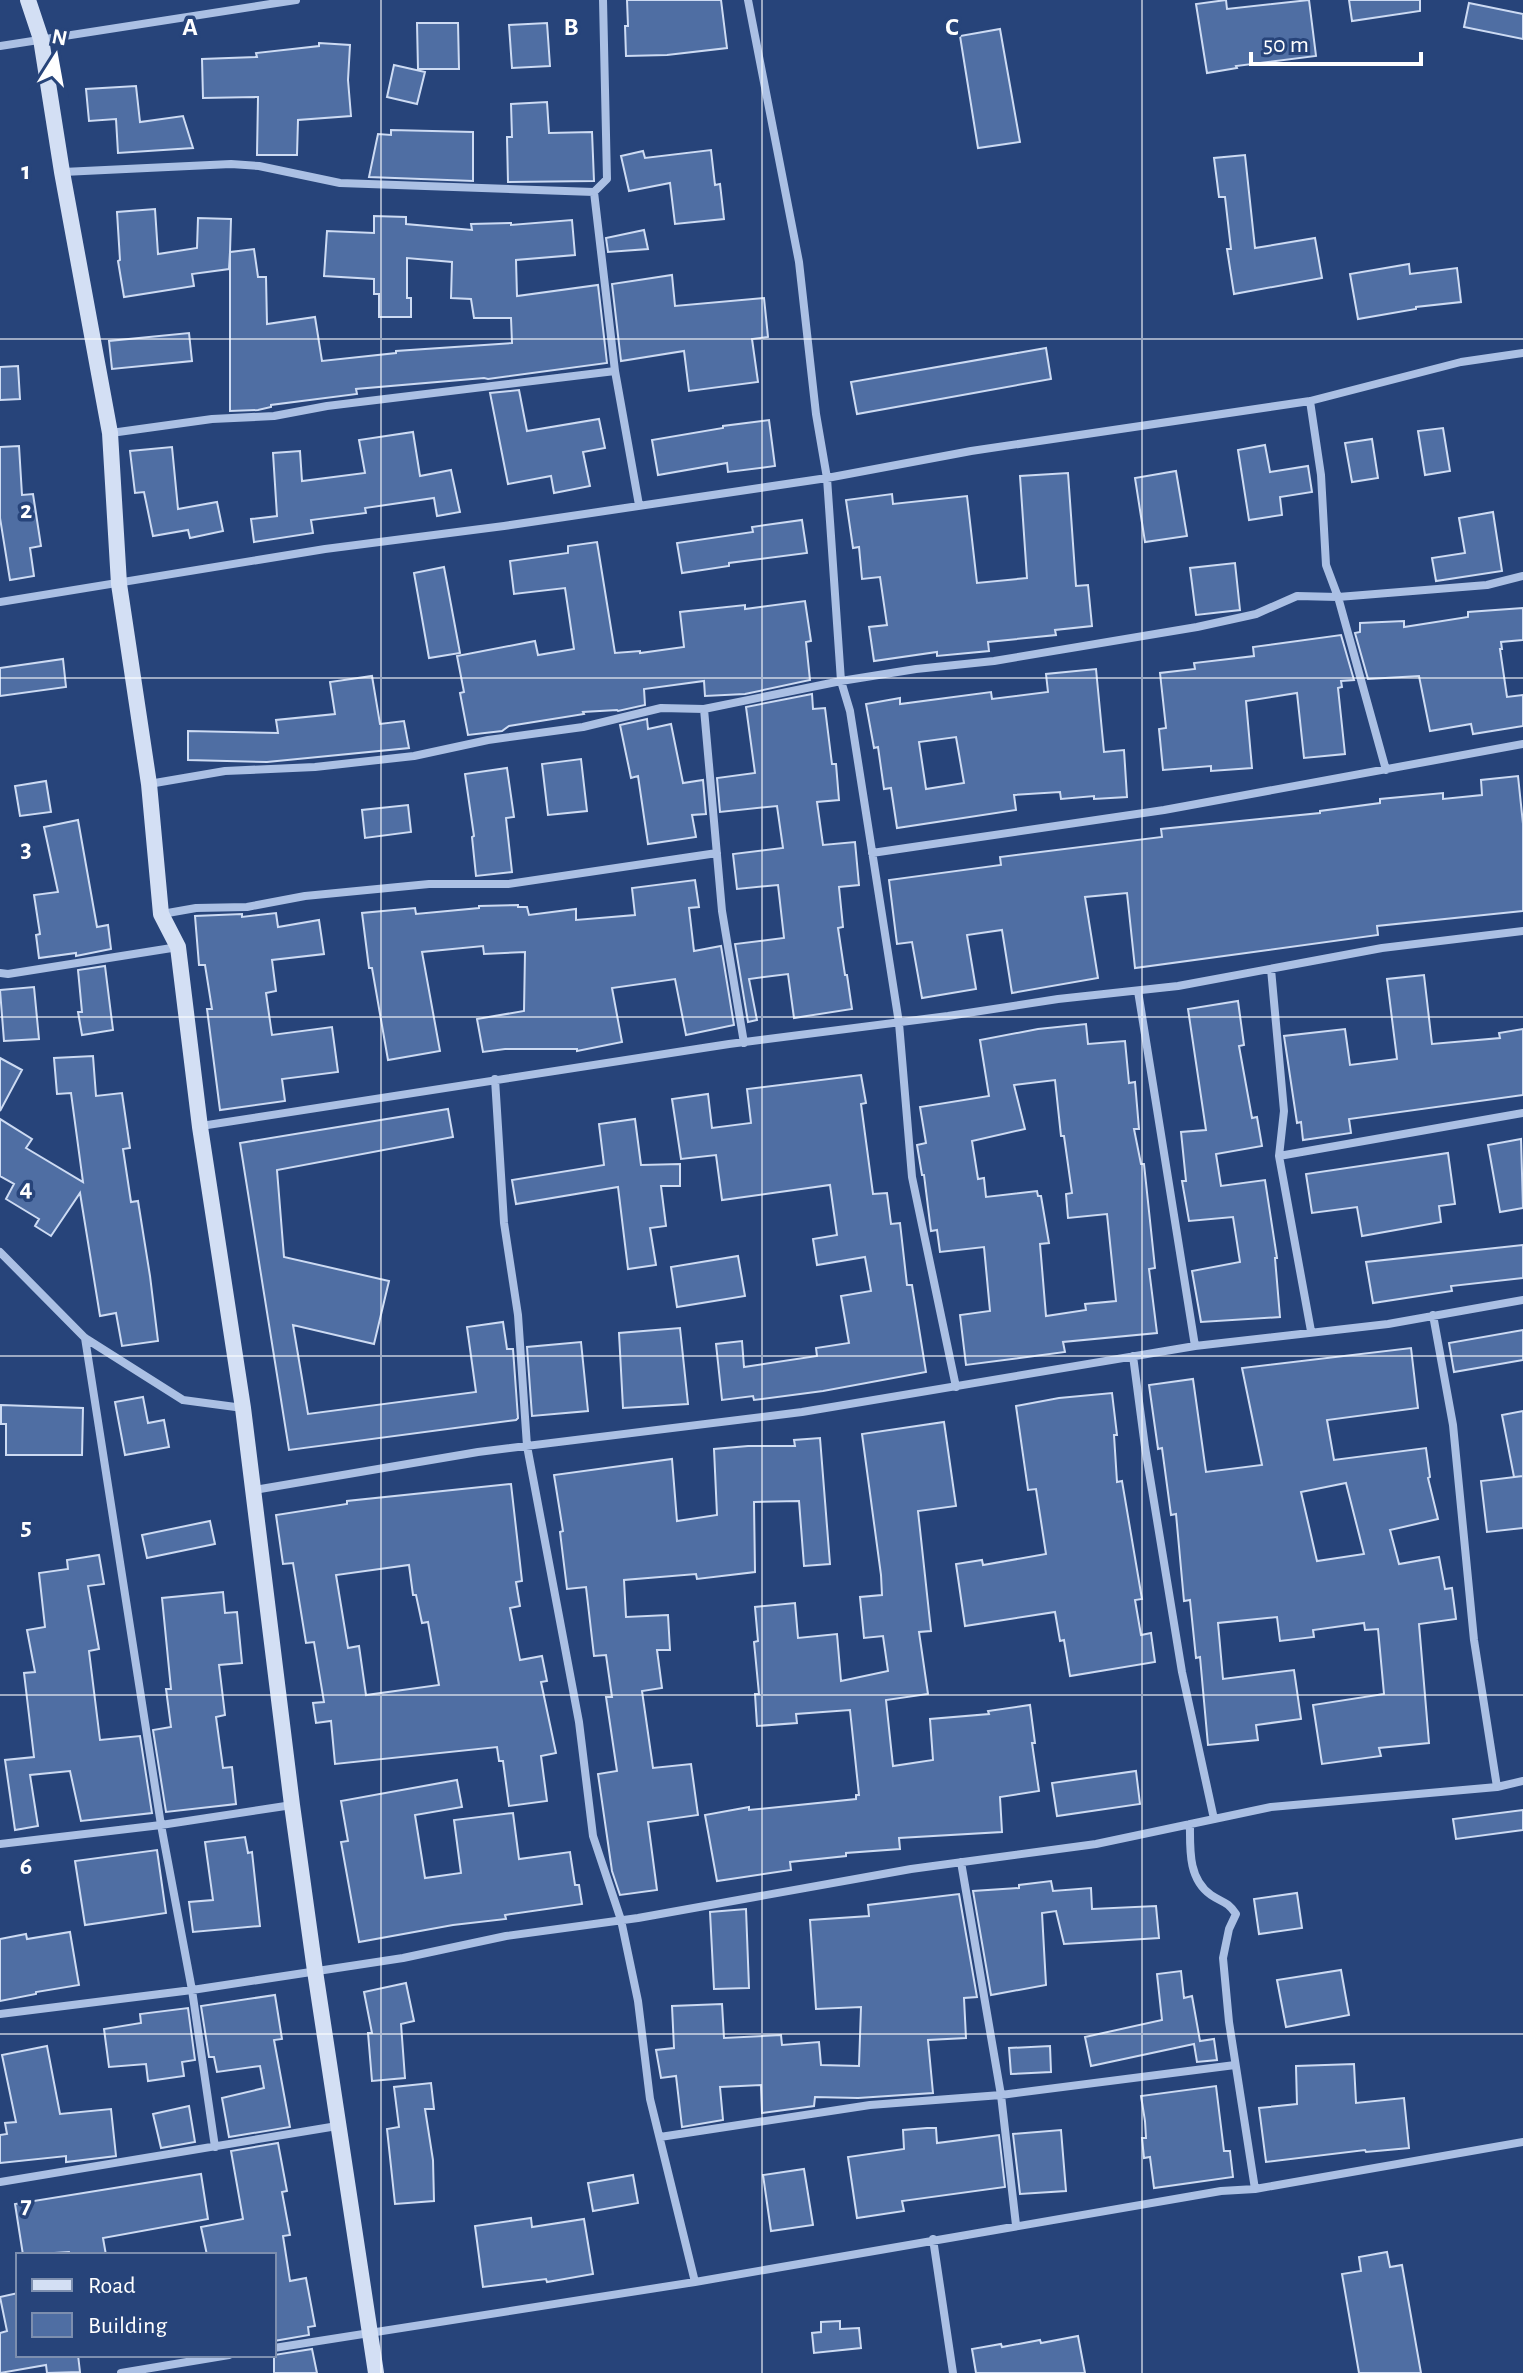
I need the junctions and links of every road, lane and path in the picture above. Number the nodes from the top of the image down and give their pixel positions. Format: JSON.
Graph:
{"nodes":[{"id":1,"x":28,"y":0,"type":"edge"},
{"id":2,"x":296,"y":0,"type":"edge"},
{"id":3,"x":603,"y":0,"type":"edge"},
{"id":4,"x":748,"y":0,"type":"edge"},
{"id":5,"x":41,"y":39,"type":"junction"},
{"id":6,"x":0,"y":46,"type":"edge"},
{"id":7,"x":62,"y":172,"type":"junction"},
{"id":8,"x":594,"y":192,"type":"junction"},
{"id":9,"x":1523,"y":353,"type":"edge"},
{"id":10,"x":615,"y":371,"type":"junction"},
{"id":11,"x":1310,"y":401,"type":"junction"},
{"id":12,"x":110,"y":433,"type":"junction"},
{"id":13,"x":827,"y":478,"type":"junction"},
{"id":14,"x":639,"y":505,"type":"junction"},
{"id":15,"x":1523,"y":576,"type":"edge"},
{"id":16,"x":119,"y":584,"type":"junction"},
{"id":17,"x":1338,"y":597,"type":"junction"},
{"id":18,"x":0,"y":602,"type":"edge"},
{"id":19,"x":841,"y":681,"type":"junction"},
{"id":20,"x":704,"y":709,"type":"junction"},
{"id":21,"x":1523,"y":744,"type":"edge"},
{"id":22,"x":1386,"y":770,"type":"junction"},
{"id":23,"x":149,"y":784,"type":"junction"},
{"id":24,"x":717,"y":853,"type":"junction"},
{"id":25,"x":872,"y":853,"type":"junction"},
{"id":26,"x":161,"y":914,"type":"junction"},
{"id":27,"x":1523,"y":931,"type":"edge"},
{"id":28,"x":178,"y":947,"type":"junction"},
{"id":29,"x":1271,"y":969,"type":"junction"},
{"id":30,"x":0,"y":973,"type":"edge"},
{"id":31,"x":1138,"y":991,"type":"junction"},
{"id":32,"x":899,"y":1023,"type":"junction"},
{"id":33,"x":744,"y":1043,"type":"junction"},
{"id":34,"x":495,"y":1079,"type":"junction"},
{"id":35,"x":1523,"y":1113,"type":"edge"},
{"id":36,"x":200,"y":1127,"type":"junction"},
{"id":37,"x":1279,"y":1156,"type":"junction"},
{"id":38,"x":0,"y":1252,"type":"edge"},
{"id":39,"x":1523,"y":1300,"type":"edge"},
{"id":40,"x":1433,"y":1315,"type":"junction"},
{"id":41,"x":1311,"y":1331,"type":"junction"},
{"id":42,"x":85,"y":1338,"type":"junction"},
{"id":43,"x":1195,"y":1346,"type":"junction"},
{"id":44,"x":1133,"y":1356,"type":"junction"},
{"id":45,"x":956,"y":1387,"type":"junction"},
{"id":46,"x":243,"y":1408,"type":"junction"},
{"id":47,"x":527,"y":1446,"type":"junction"},
{"id":48,"x":254,"y":1490,"type":"junction"},
{"id":49,"x":1523,"y":1781,"type":"edge"},
{"id":50,"x":1497,"y":1787,"type":"junction"},
{"id":51,"x":292,"y":1805,"type":"junction"},
{"id":52,"x":1214,"y":1819,"type":"junction"},
{"id":53,"x":1190,"y":1824,"type":"junction"},
{"id":54,"x":161,"y":1825,"type":"junction"},
{"id":55,"x":0,"y":1844,"type":"edge"},
{"id":56,"x":961,"y":1862,"type":"junction"},
{"id":57,"x":621,"y":1920,"type":"junction"},
{"id":58,"x":315,"y":1971,"type":"junction"},
{"id":59,"x":192,"y":1990,"type":"junction"},
{"id":60,"x":0,"y":2014,"type":"edge"},
{"id":61,"x":1235,"y":2065,"type":"junction"},
{"id":62,"x":1001,"y":2095,"type":"junction"},
{"id":63,"x":337,"y":2126,"type":"junction"},
{"id":64,"x":660,"y":2137,"type":"junction"},
{"id":65,"x":1523,"y":2142,"type":"edge"},
{"id":66,"x":215,"y":2147,"type":"junction"},
{"id":67,"x":0,"y":2182,"type":"edge"},
{"id":68,"x":1255,"y":2189,"type":"junction"},
{"id":69,"x":1016,"y":2225,"type":"junction"},
{"id":70,"x":933,"y":2239,"type":"junction"},
{"id":71,"x":695,"y":2282,"type":"junction"},
{"id":72,"x":370,"y":2332,"type":"junction"},
{"id":73,"x":276,"y":2348,"type":"edge"},
{"id":74,"x":217,"y":2357,"type":"edge"},
{"id":75,"x":121,"y":2373,"type":"edge"},
{"id":76,"x":376,"y":2373,"type":"edge"},
{"id":77,"x":953,"y":2373,"type":"edge"}],
"edges":[{"from":1,"to":5,"type":"street"},
{"from":2,"to":5,"type":"street"},
{"from":3,"to":8,"type":"street"},
{"from":4,"to":13,"type":"street"},
{"from":5,"to":6,"type":"street"},
{"from":5,"to":7,"type":"street"},
{"from":7,"to":8,"type":"street"},
{"from":7,"to":12,"type":"street"},
{"from":8,"to":10,"type":"street"},
{"from":9,"to":11,"type":"street"},
{"from":10,"to":12,"type":"street"},
{"from":10,"to":14,"type":"street"},
{"from":11,"to":13,"type":"street"},
{"from":11,"to":17,"type":"street"},
{"from":12,"to":16,"type":"street"},
{"from":13,"to":14,"type":"street"},
{"from":13,"to":19,"type":"street"},
{"from":14,"to":16,"type":"street"},
{"from":15,"to":17,"type":"street"},
{"from":16,"to":18,"type":"street"},
{"from":16,"to":23,"type":"street"},
{"from":17,"to":19,"type":"street"},
{"from":17,"to":22,"type":"street"},
{"from":19,"to":20,"type":"street"},
{"from":19,"to":25,"type":"street"},
{"from":20,"to":23,"type":"street"},
{"from":20,"to":24,"type":"street"},
{"from":21,"to":22,"type":"street"},
{"from":22,"to":25,"type":"street"},
{"from":23,"to":26,"type":"street"},
{"from":24,"to":26,"type":"street"},
{"from":24,"to":33,"type":"street"},
{"from":25,"to":32,"type":"street"},
{"from":26,"to":28,"type":"street"},
{"from":27,"to":29,"type":"street"},
{"from":28,"to":30,"type":"street"},
{"from":28,"to":36,"type":"street"},
{"from":29,"to":31,"type":"street"},
{"from":29,"to":37,"type":"street"},
{"from":31,"to":32,"type":"street"},
{"from":31,"to":43,"type":"street"},
{"from":32,"to":33,"type":"street"},
{"from":32,"to":45,"type":"street"},
{"from":33,"to":34,"type":"street"},
{"from":34,"to":36,"type":"street"},
{"from":34,"to":47,"type":"street"},
{"from":35,"to":37,"type":"street"},
{"from":36,"to":46,"type":"street"},
{"from":37,"to":41,"type":"street"},
{"from":38,"to":42,"type":"street"},
{"from":39,"to":40,"type":"street"},
{"from":40,"to":41,"type":"street"},
{"from":40,"to":50,"type":"street"},
{"from":41,"to":43,"type":"street"},
{"from":42,"to":46,"type":"street"},
{"from":42,"to":54,"type":"street"},
{"from":43,"to":44,"type":"street"},
{"from":44,"to":45,"type":"street"},
{"from":44,"to":52,"type":"street"},
{"from":45,"to":47,"type":"street"},
{"from":46,"to":48,"type":"street"},
{"from":47,"to":48,"type":"street"},
{"from":47,"to":57,"type":"street"},
{"from":48,"to":51,"type":"street"},
{"from":49,"to":50,"type":"street"},
{"from":50,"to":52,"type":"street"},
{"from":51,"to":54,"type":"street"},
{"from":51,"to":58,"type":"street"},
{"from":52,"to":53,"type":"street"},
{"from":53,"to":56,"type":"street"},
{"from":53,"to":61,"type":"street"},
{"from":54,"to":55,"type":"street"},
{"from":54,"to":59,"type":"street"},
{"from":56,"to":57,"type":"street"},
{"from":56,"to":62,"type":"street"},
{"from":57,"to":58,"type":"street"},
{"from":57,"to":64,"type":"street"},
{"from":58,"to":59,"type":"street"},
{"from":58,"to":63,"type":"street"},
{"from":59,"to":60,"type":"street"},
{"from":59,"to":66,"type":"street"},
{"from":61,"to":62,"type":"street"},
{"from":61,"to":68,"type":"street"},
{"from":62,"to":64,"type":"street"},
{"from":62,"to":69,"type":"street"},
{"from":63,"to":66,"type":"street"},
{"from":63,"to":72,"type":"street"},
{"from":64,"to":71,"type":"street"},
{"from":65,"to":68,"type":"street"},
{"from":66,"to":67,"type":"street"},
{"from":68,"to":69,"type":"street"},
{"from":69,"to":70,"type":"street"},
{"from":70,"to":71,"type":"street"},
{"from":70,"to":77,"type":"street"},
{"from":71,"to":72,"type":"street"},
{"from":72,"to":73,"type":"street"},
{"from":72,"to":76,"type":"street"},
{"from":74,"to":75,"type":"street"}]}
